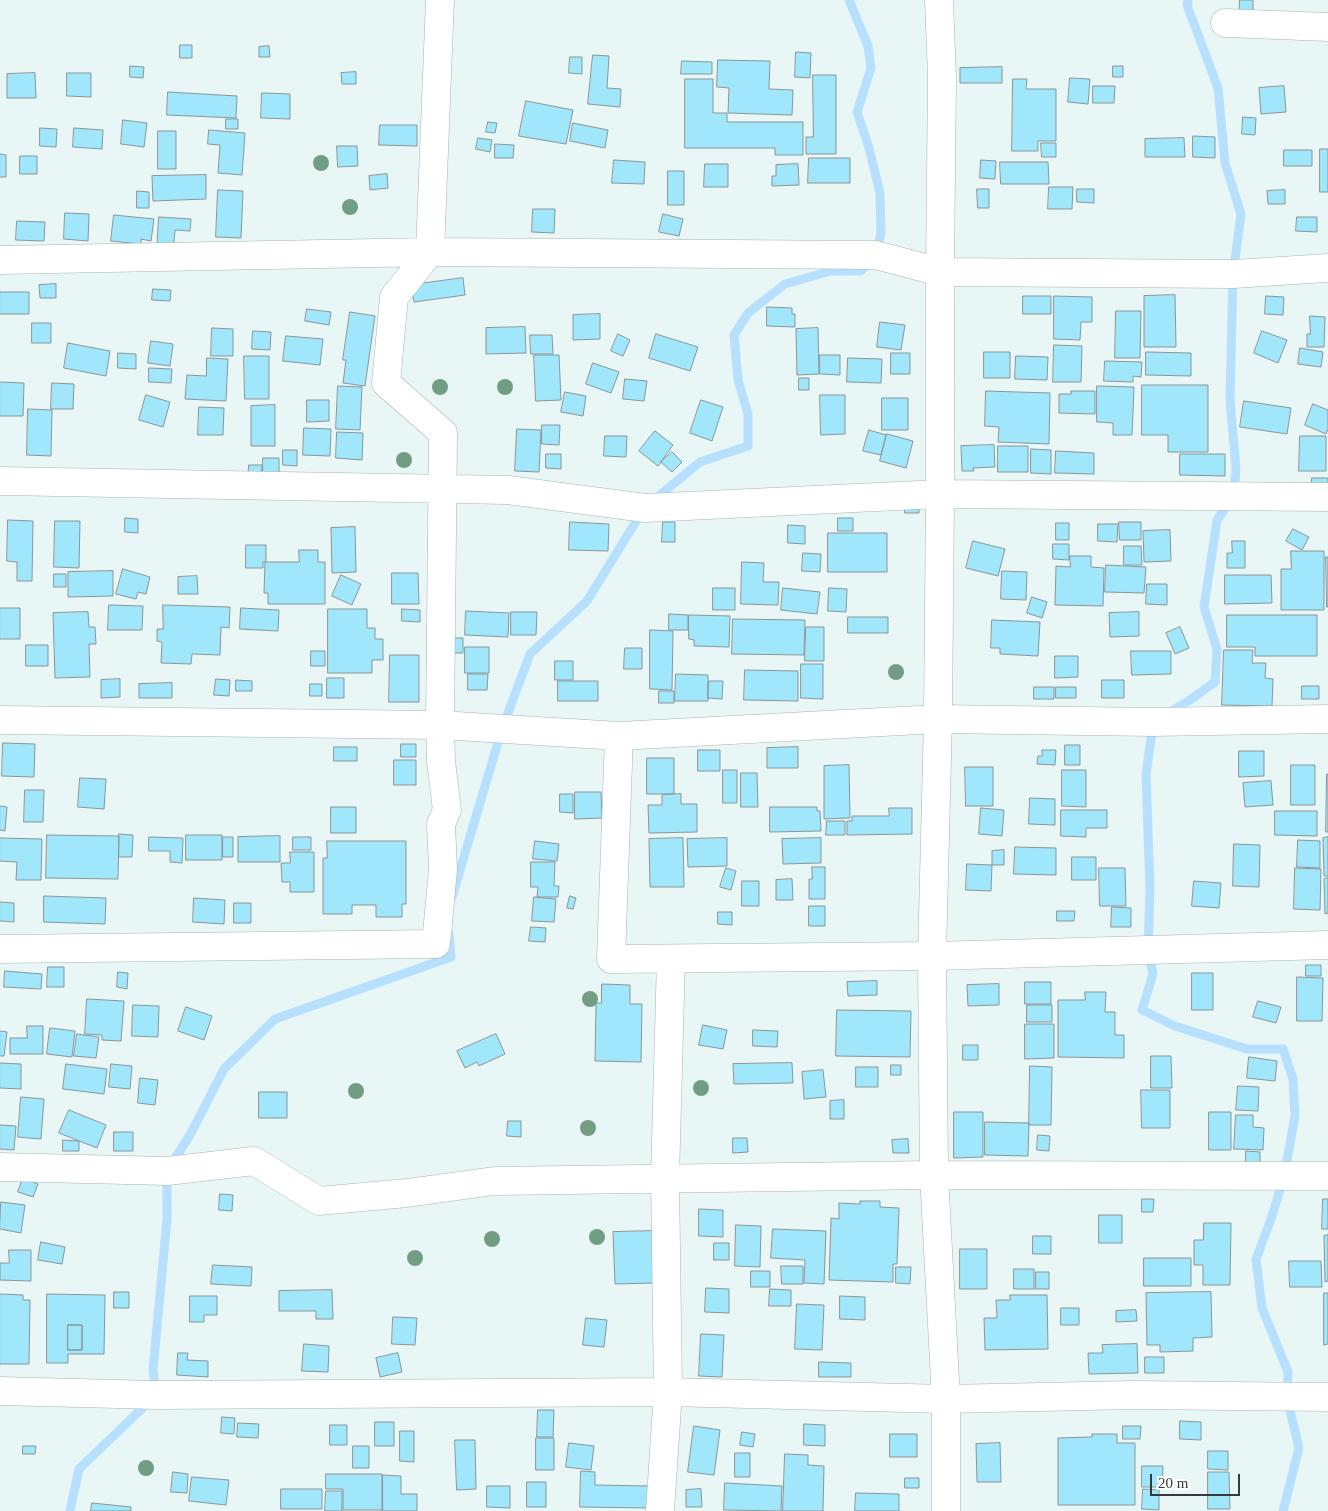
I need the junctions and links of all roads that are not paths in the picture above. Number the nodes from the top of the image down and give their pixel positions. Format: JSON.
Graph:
{"nodes":[{"id":1,"x":440,"y":0,"type":"edge"},
{"id":2,"x":939,"y":0,"type":"edge"},
{"id":3,"x":1225,"y":23,"type":"dead end"},
{"id":4,"x":1328,"y":27,"type":"edge"},
{"id":5,"x":430,"y":252,"type":"junction"},
{"id":6,"x":0,"y":260,"type":"edge"},
{"id":7,"x":1328,"y":268,"type":"edge"},
{"id":8,"x":940,"y":272,"type":"junction"},
{"id":9,"x":0,"y":481,"type":"edge"},
{"id":10,"x":443,"y":490,"type":"junction"},
{"id":11,"x":940,"y":494,"type":"junction"},
{"id":12,"x":1328,"y":497,"type":"edge"},
{"id":13,"x":938,"y":719,"type":"junction"},
{"id":14,"x":1328,"y":719,"type":"edge"},
{"id":15,"x":0,"y":720,"type":"edge"},
{"id":16,"x":440,"y":725,"type":"junction"},
{"id":17,"x":619,"y":736,"type":"junction"},
{"id":18,"x":1328,"y":945,"type":"edge"},
{"id":19,"x":0,"y":949,"type":"edge"},
{"id":20,"x":932,"y":956,"type":"junction"},
{"id":21,"x":671,"y":958,"type":"junction"},
{"id":22,"x":0,"y":1167,"type":"edge"},
{"id":23,"x":934,"y":1175,"type":"junction"},
{"id":24,"x":1328,"y":1176,"type":"edge"},
{"id":25,"x":665,"y":1178,"type":"junction"},
{"id":26,"x":0,"y":1391,"type":"edge"},
{"id":27,"x":668,"y":1392,"type":"junction"},
{"id":28,"x":1328,"y":1397,"type":"edge"},
{"id":29,"x":946,"y":1398,"type":"junction"},
{"id":30,"x":660,"y":1511,"type":"edge"},
{"id":31,"x":946,"y":1511,"type":"edge"}],
"edges":[{"from":1,"to":5,"type":"street"},
{"from":2,"to":8,"type":"street"},
{"from":3,"to":4,"type":"street"},
{"from":5,"to":6,"type":"street"},
{"from":5,"to":8,"type":"street"},
{"from":5,"to":10,"type":"street"},
{"from":7,"to":8,"type":"street"},
{"from":8,"to":11,"type":"street"},
{"from":9,"to":10,"type":"street"},
{"from":10,"to":11,"type":"street"},
{"from":10,"to":16,"type":"street"},
{"from":11,"to":12,"type":"street"},
{"from":11,"to":13,"type":"street"},
{"from":13,"to":14,"type":"street"},
{"from":13,"to":17,"type":"street"},
{"from":13,"to":20,"type":"street"},
{"from":15,"to":16,"type":"street"},
{"from":16,"to":17,"type":"street"},
{"from":16,"to":19,"type":"street"},
{"from":17,"to":21,"type":"street"},
{"from":18,"to":20,"type":"street"},
{"from":20,"to":21,"type":"street"},
{"from":20,"to":23,"type":"street"},
{"from":21,"to":25,"type":"street"},
{"from":22,"to":25,"type":"street"},
{"from":23,"to":24,"type":"street"},
{"from":23,"to":25,"type":"street"},
{"from":23,"to":29,"type":"street"},
{"from":25,"to":27,"type":"street"},
{"from":26,"to":27,"type":"street"},
{"from":27,"to":29,"type":"street"},
{"from":27,"to":30,"type":"street"},
{"from":28,"to":29,"type":"street"},
{"from":29,"to":31,"type":"street"}]}
